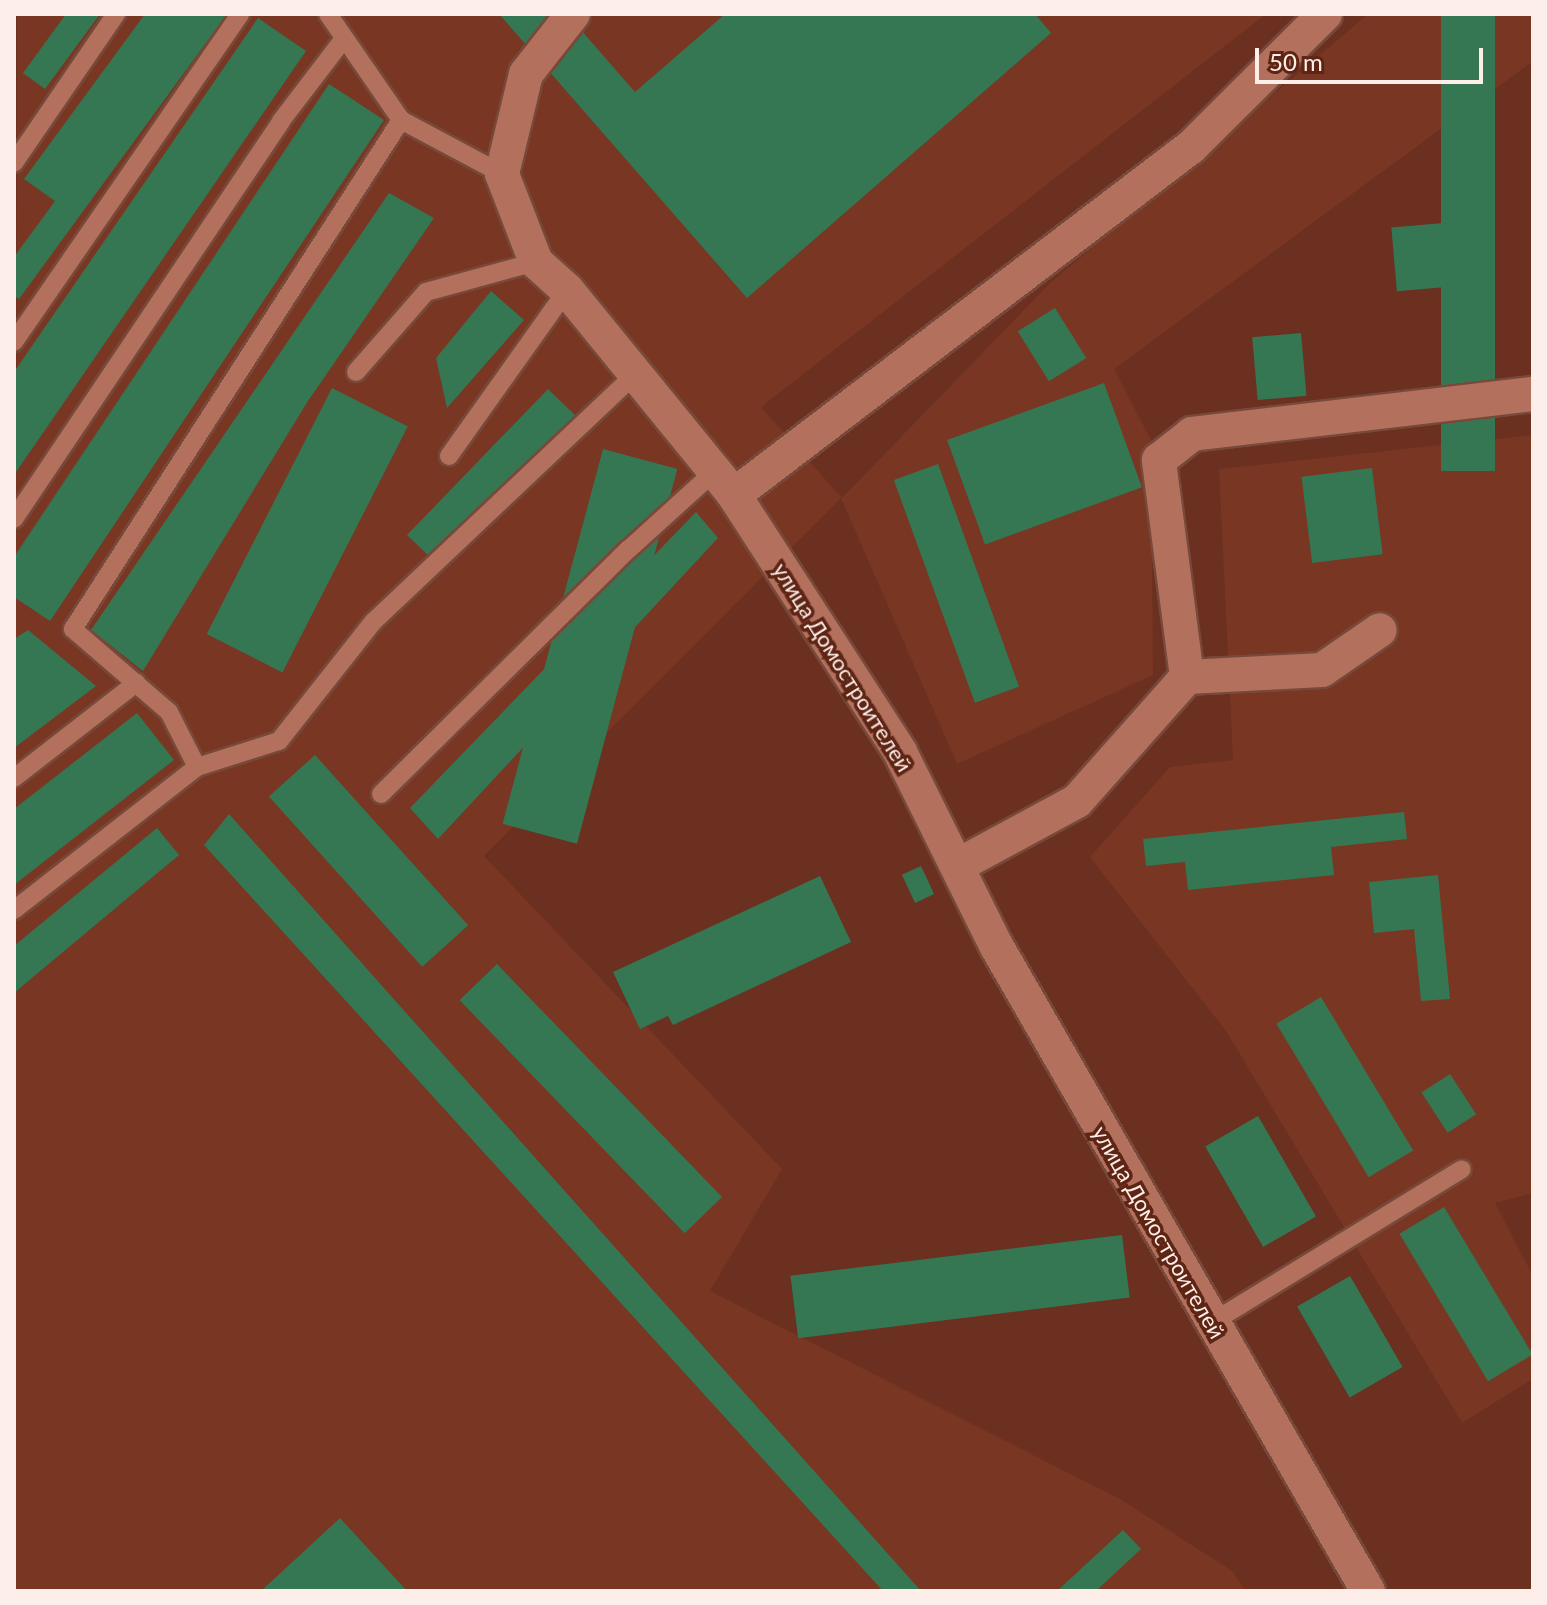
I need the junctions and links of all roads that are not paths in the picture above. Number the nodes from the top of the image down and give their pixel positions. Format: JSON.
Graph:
{"nodes":[{"id":1,"x":116,"y":14,"type":"edge"},
{"id":2,"x":240,"y":14,"type":"edge"},
{"id":3,"x":328,"y":14,"type":"edge"},
{"id":4,"x":573,"y":14,"type":"edge"},
{"id":5,"x":1325,"y":14,"type":"edge"},
{"id":6,"x":343,"y":40,"type":"junction"},
{"id":7,"x":401,"y":120,"type":"junction"},
{"id":8,"x":14,"y":163,"type":"edge"},
{"id":9,"x":502,"y":174,"type":"junction"},
{"id":10,"x":536,"y":262,"type":"junction"},
{"id":11,"x":567,"y":290,"type":"junction"},
{"id":12,"x":14,"y":342,"type":"edge"},
{"id":13,"x":356,"y":372,"type":"dead end"},
{"id":14,"x":635,"y":374,"type":"junction"},
{"id":15,"x":1533,"y":394,"type":"edge"},
{"id":16,"x":449,"y":456,"type":"dead end"},
{"id":17,"x":725,"y":483,"type":"junction"},
{"id":18,"x":14,"y":519,"type":"edge"},
{"id":19,"x":1380,"y":630,"type":"dead end"},
{"id":20,"x":1187,"y":677,"type":"junction"},
{"id":21,"x":136,"y":683,"type":"junction"},
{"id":22,"x":197,"y":767,"type":"junction"},
{"id":23,"x":14,"y":778,"type":"edge"},
{"id":24,"x":381,"y":794,"type":"dead end"},
{"id":25,"x":957,"y":866,"type":"junction"},
{"id":26,"x":14,"y":910,"type":"edge"},
{"id":27,"x":1462,"y":1169,"type":"dead end"},
{"id":28,"x":1211,"y":1323,"type":"junction"},
{"id":29,"x":1368,"y":1591,"type":"edge"}],
"edges":[{"from":1,"to":8,"type":"lane"},
{"from":2,"to":12,"type":"lane"},
{"from":3,"to":6,"type":"lane"},
{"from":4,"to":9,"type":"street"},
{"from":5,"to":17,"type":"street"},
{"from":6,"to":7,"type":"lane"},
{"from":6,"to":18,"type":"lane"},
{"from":7,"to":9,"type":"lane"},
{"from":7,"to":21,"type":"lane"},
{"from":9,"to":10,"type":"street"},
{"from":10,"to":11,"type":"street","name":"улица Домостроителей"},
{"from":10,"to":13,"type":"lane"},
{"from":11,"to":14,"type":"street","name":"улица Домостроителей"},
{"from":11,"to":16,"type":"lane"},
{"from":14,"to":17,"type":"street","name":"улица Домостроителей"},
{"from":14,"to":22,"type":"lane"},
{"from":15,"to":20,"type":"street"},
{"from":17,"to":24,"type":"lane"},
{"from":17,"to":25,"type":"street","name":"улица Домостроителей"},
{"from":19,"to":20,"type":"street"},
{"from":20,"to":25,"type":"street"},
{"from":21,"to":22,"type":"lane"},
{"from":21,"to":23,"type":"lane"},
{"from":22,"to":26,"type":"lane"},
{"from":25,"to":28,"type":"street","name":"улица Домостроителей"},
{"from":27,"to":28,"type":"lane"},
{"from":28,"to":29,"type":"street","name":"улица Домостроителей"}]}
